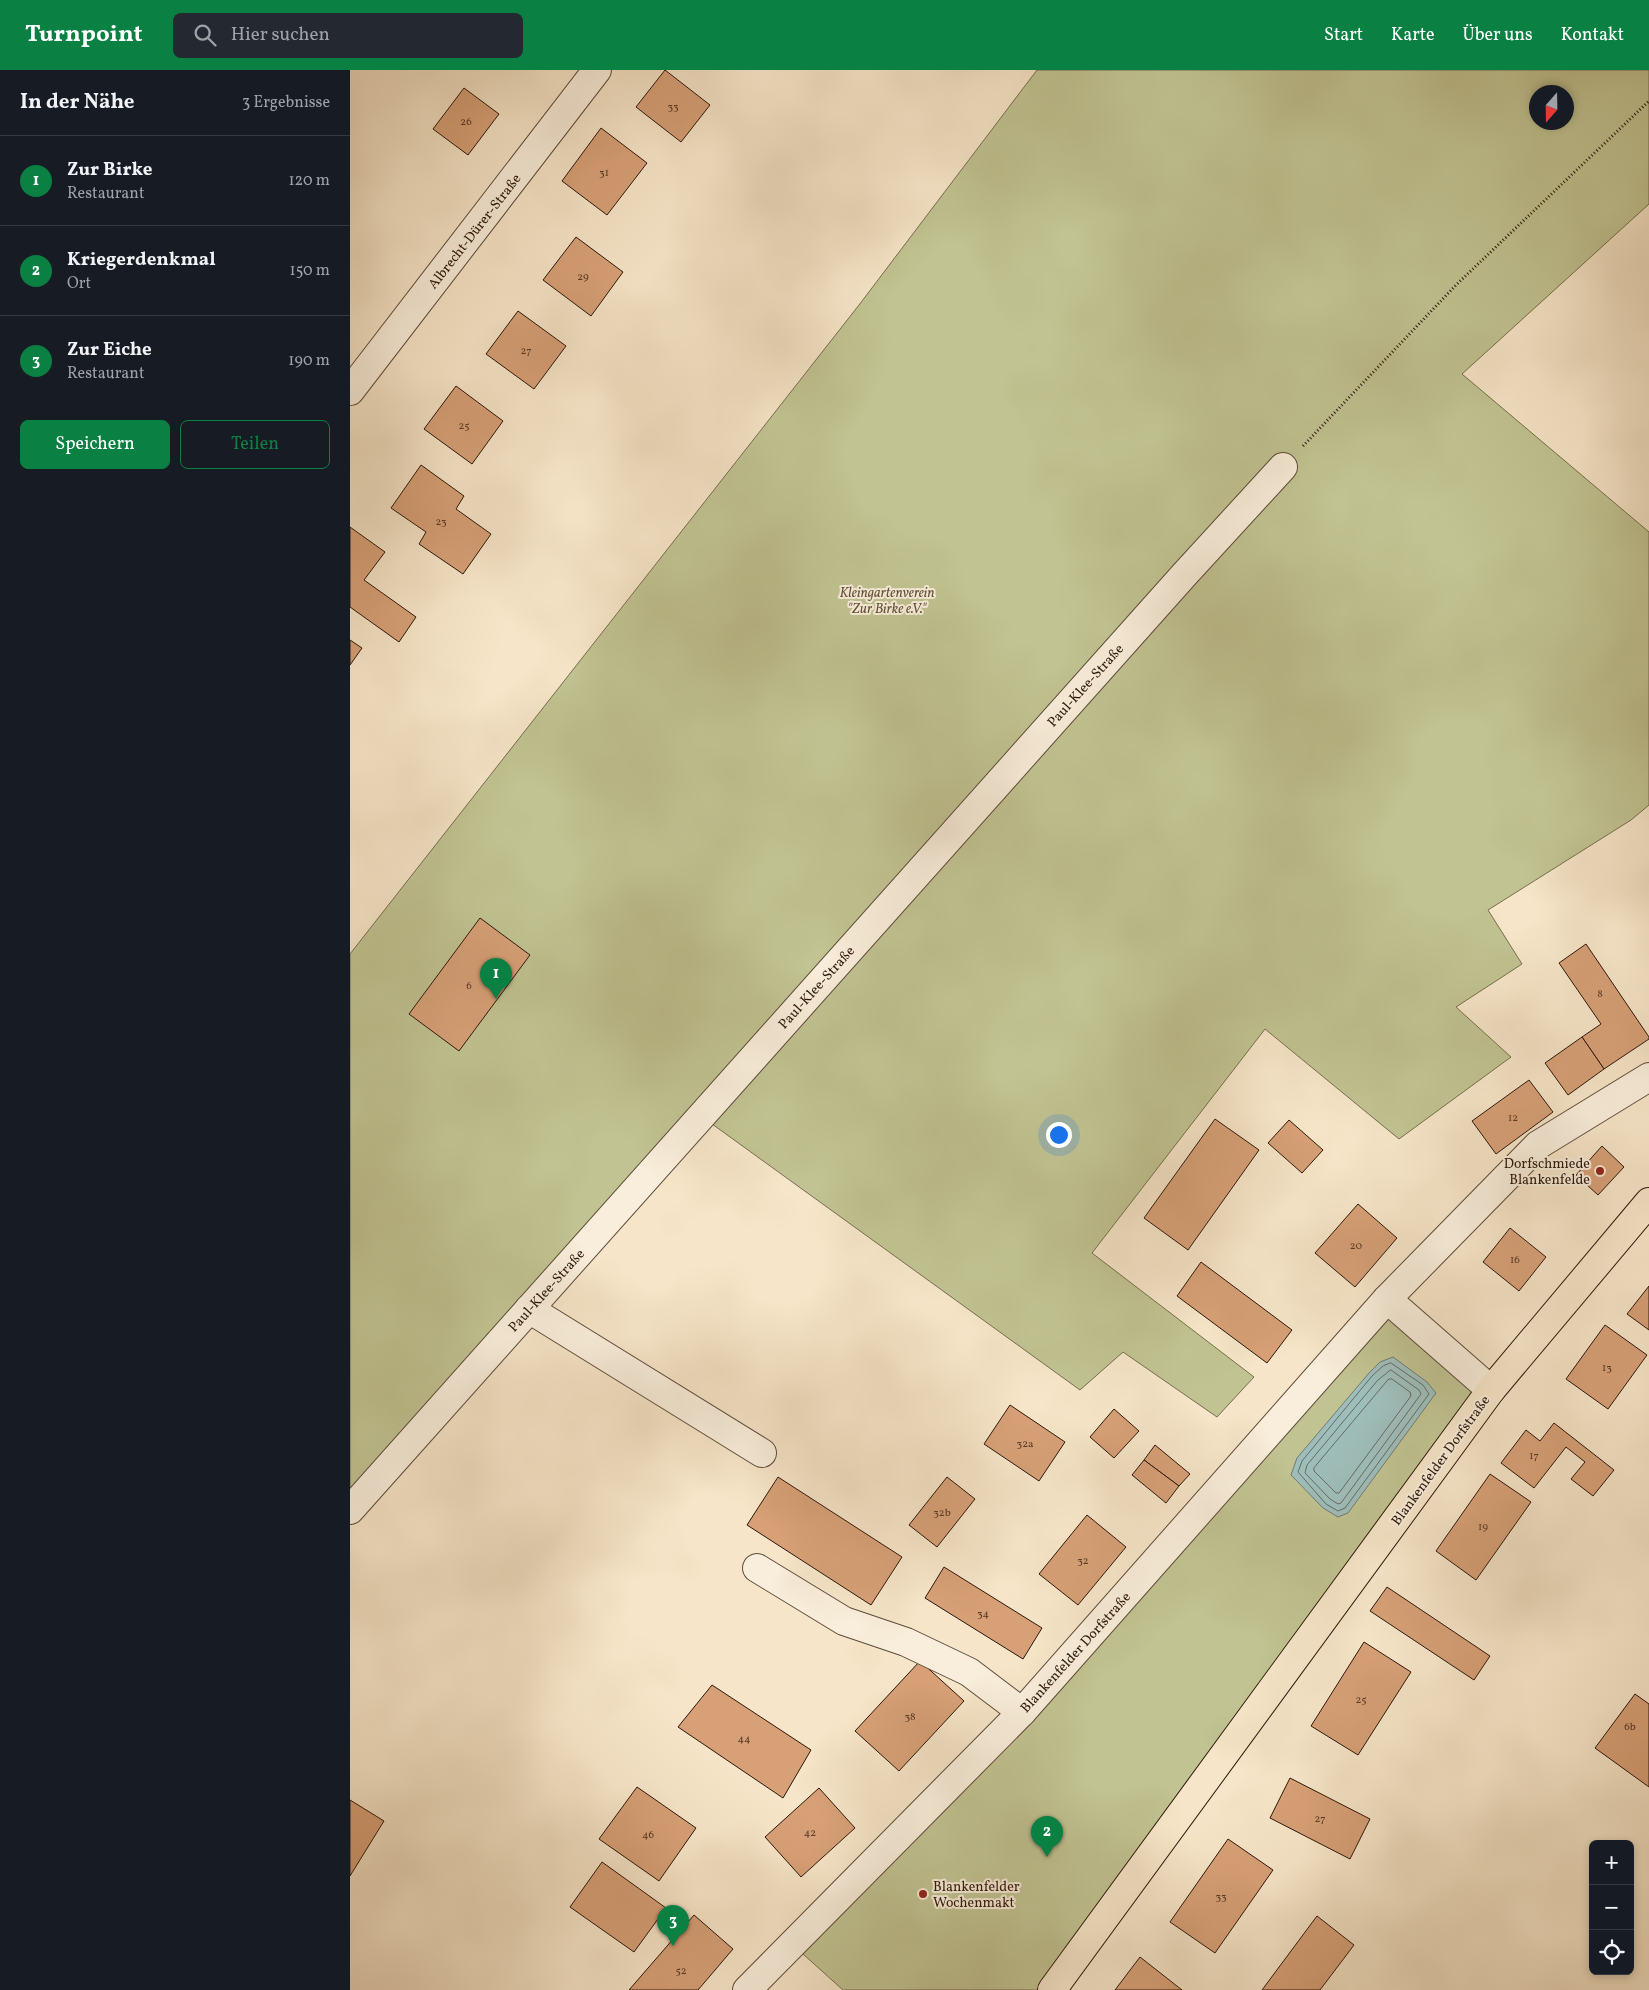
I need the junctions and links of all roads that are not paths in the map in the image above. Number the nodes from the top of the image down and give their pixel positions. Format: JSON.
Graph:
{"nodes":[{"id":1,"x":597,"y":70,"type":"edge"},
{"id":2,"x":350,"y":392,"type":"edge"},
{"id":3,"x":1283,"y":467,"type":"road end"},
{"id":4,"x":1649,"y":1077,"type":"edge"},
{"id":5,"x":1649,"y":1202,"type":"edge"},
{"id":6,"x":1387,"y":1299,"type":"junction"},
{"id":7,"x":529,"y":1309,"type":"junction"},
{"id":8,"x":1491,"y":1390,"type":"junction"},
{"id":9,"x":762,"y":1452,"type":"dead end"},
{"id":10,"x":350,"y":1510,"type":"edge"},
{"id":11,"x":757,"y":1568,"type":"dead end"},
{"id":12,"x":1022,"y":1712,"type":"junction"},
{"id":13,"x":747,"y":1990,"type":"edge"},
{"id":14,"x":1052,"y":1990,"type":"edge"}],
"edges":[{"from":1,"to":2,"type":"street","name":"Albrecht-Dürer-Straße"},
{"from":3,"to":7,"type":"street","name":"Paul-Klee-Straße"},
{"from":4,"to":6,"type":"street","name":"Blankenfelder Dorfstraße"},
{"from":5,"to":8,"type":"main road","name":"Blankenfelder Dorfstraße"},
{"from":6,"to":8,"type":"street","name":"Blankenfelder Dorfstraße"},
{"from":6,"to":12,"type":"street","name":"Blankenfelder Dorfstraße"},
{"from":7,"to":9,"type":"street"},
{"from":7,"to":10,"type":"street","name":"Paul-Klee-Straße"},
{"from":8,"to":14,"type":"main road","name":"Blankenfelder Dorfstraße"},
{"from":11,"to":12,"type":"street"},
{"from":12,"to":13,"type":"street","name":"Blankenfelder Dorfstraße"}]}
